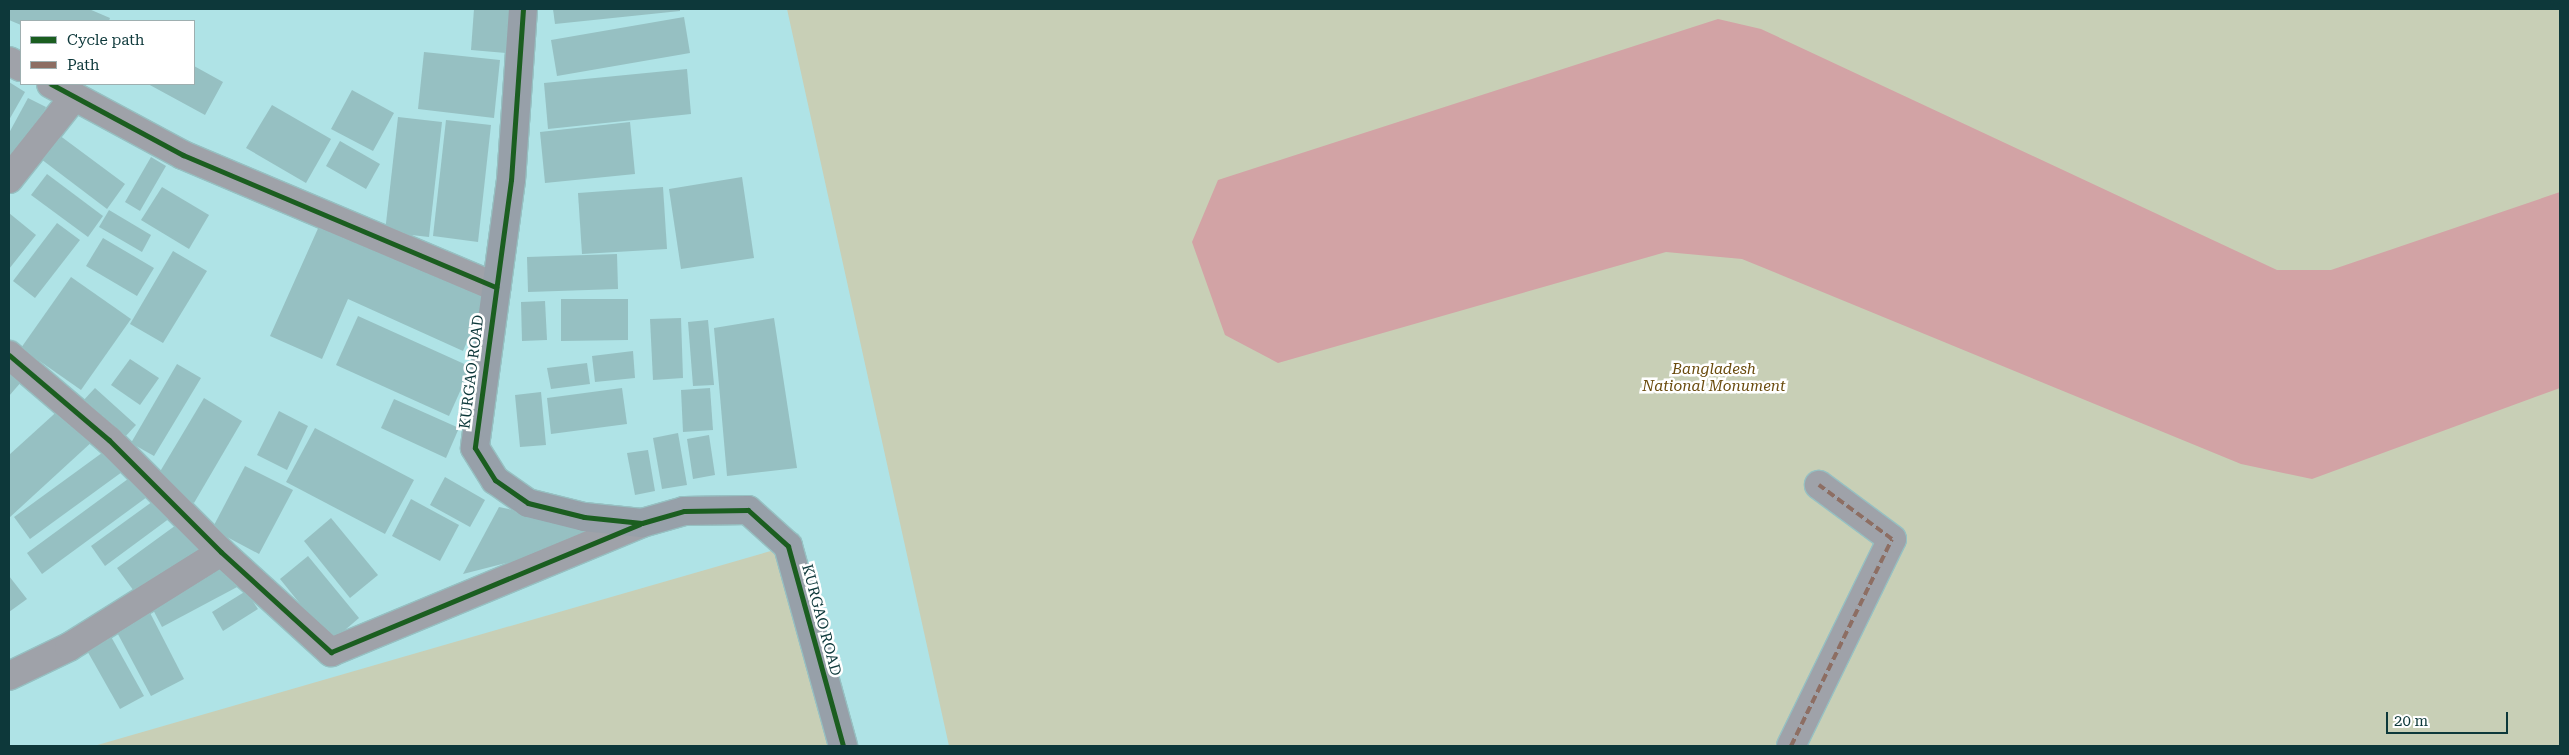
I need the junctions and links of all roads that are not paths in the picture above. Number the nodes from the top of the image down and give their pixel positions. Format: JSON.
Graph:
{"nodes":[{"id":1,"x":523,"y":9,"type":"edge"},
{"id":2,"x":9,"y":61,"type":"edge"},
{"id":3,"x":20,"y":67,"type":"edge"},
{"id":4,"x":53,"y":85,"type":"edge"},
{"id":5,"x":74,"y":97,"type":"junction"},
{"id":6,"x":9,"y":178,"type":"edge"},
{"id":7,"x":496,"y":287,"type":"junction"},
{"id":8,"x":9,"y":355,"type":"edge"},
{"id":9,"x":1819,"y":485,"type":"dead end"},
{"id":10,"x":642,"y":523,"type":"junction"},
{"id":11,"x":221,"y":552,"type":"junction"},
{"id":12,"x":9,"y":676,"type":"edge"},
{"id":13,"x":843,"y":746,"type":"edge"},
{"id":14,"x":1791,"y":746,"type":"edge"}],
"edges":[{"from":1,"to":7,"type":"street","name":"KURGAO ROAD"},
{"from":2,"to":3,"type":"street"},
{"from":4,"to":5,"type":"street"},
{"from":5,"to":6,"type":"street"},
{"from":5,"to":7,"type":"street"},
{"from":7,"to":10,"type":"street","name":"KURGAO ROAD"},
{"from":8,"to":11,"type":"street"},
{"from":9,"to":14,"type":"street"},
{"from":10,"to":11,"type":"street"},
{"from":10,"to":13,"type":"street","name":"KURGAO ROAD"},
{"from":11,"to":12,"type":"street"}]}
